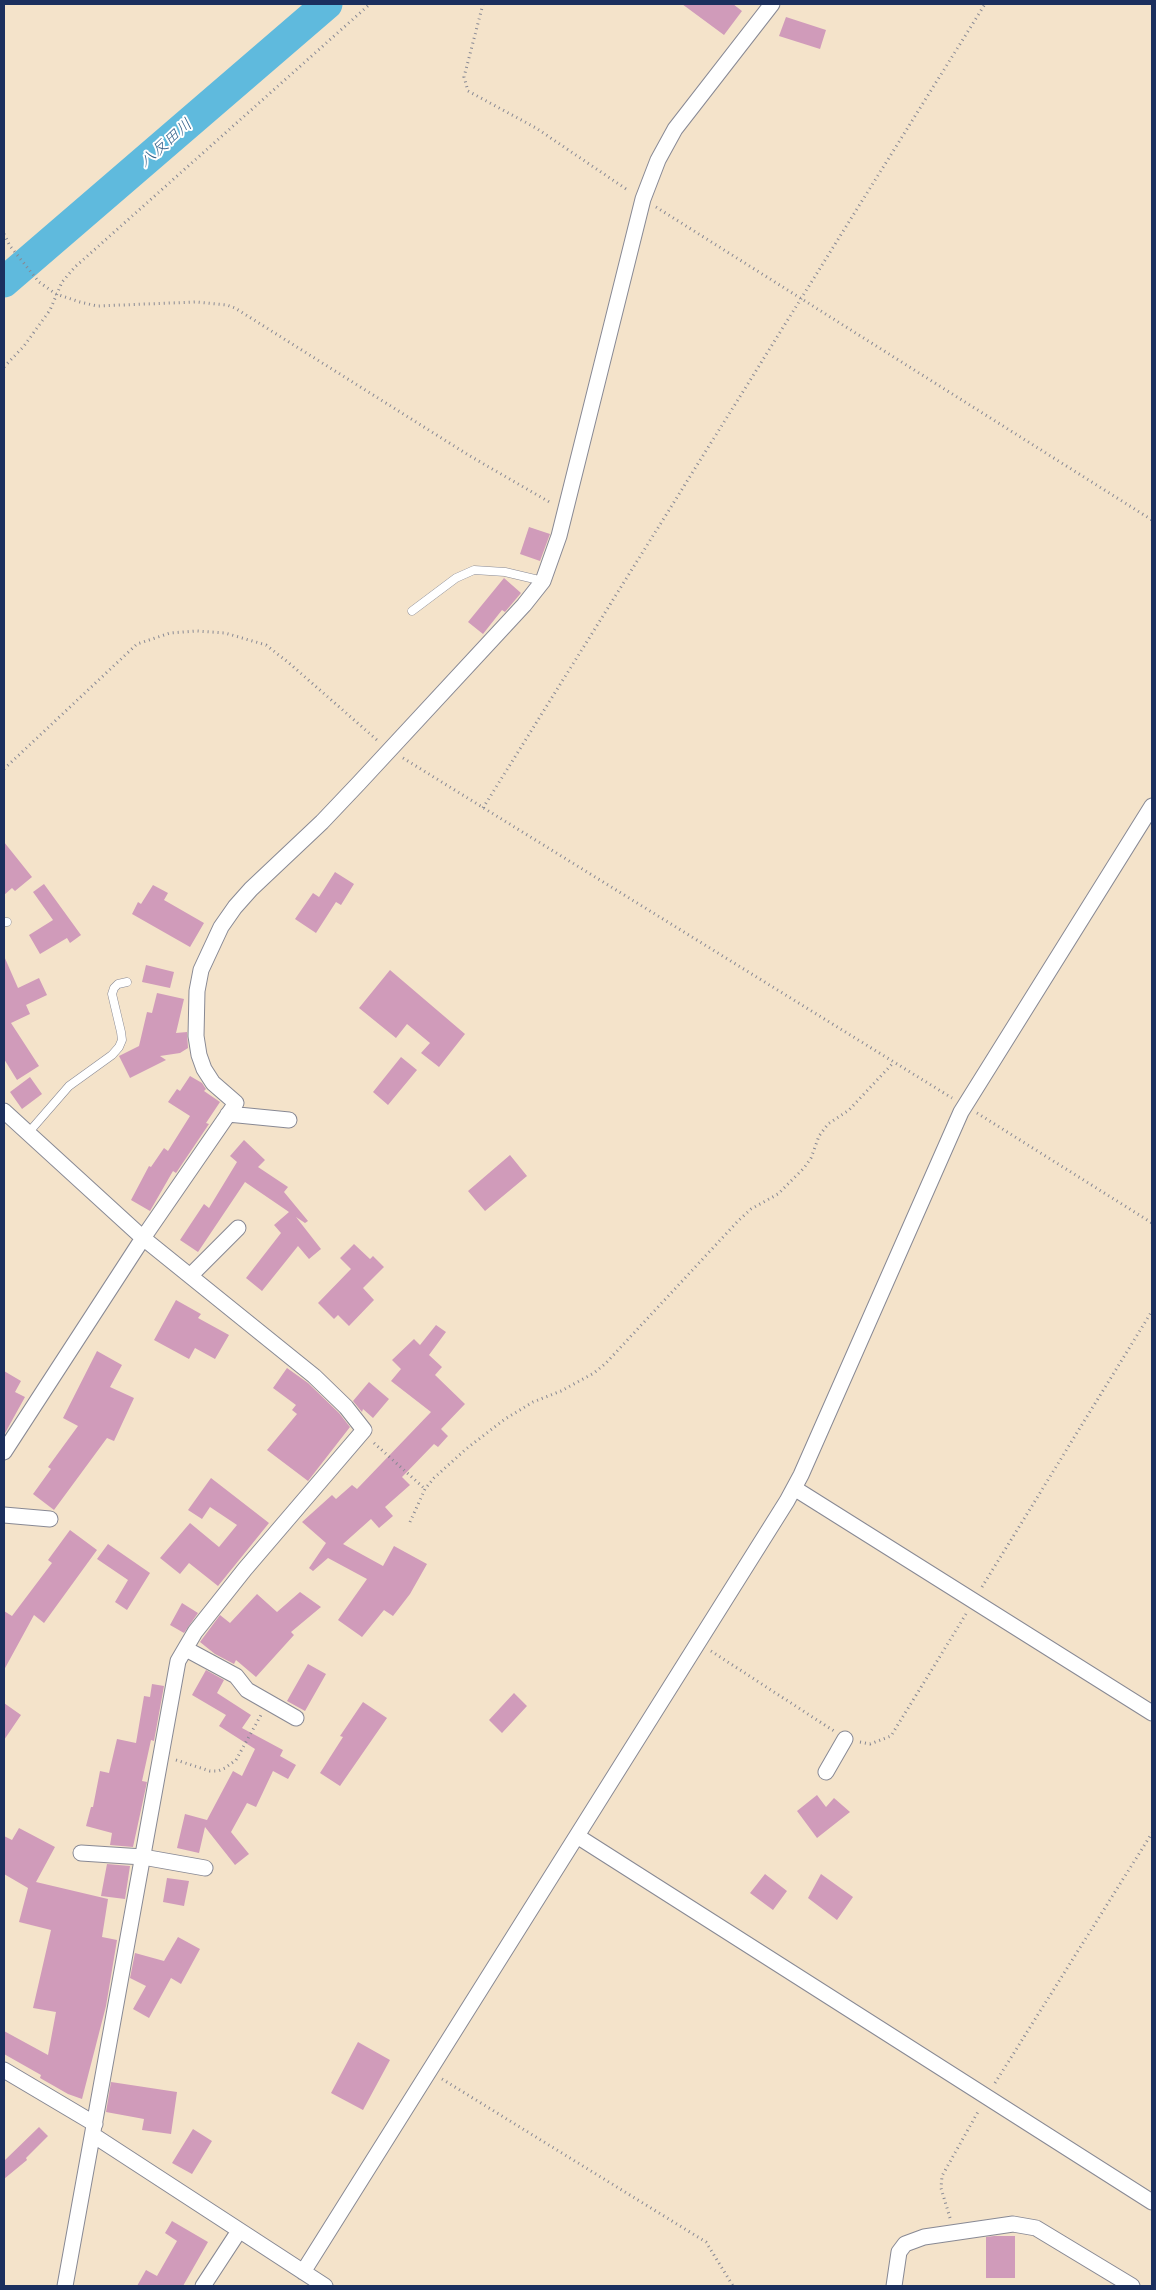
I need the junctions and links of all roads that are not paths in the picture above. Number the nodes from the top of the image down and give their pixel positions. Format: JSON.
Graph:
{"nodes":[{"id":1,"x":772,"y":4,"type":"edge"},
{"id":2,"x":543,"y":581,"type":"junction"},
{"id":3,"x":412,"y":611,"type":"dead end"},
{"id":4,"x":1152,"y":806,"type":"edge"},
{"id":5,"x":127,"y":982,"type":"dead end"},
{"id":6,"x":4,"y":1110,"type":"edge"},
{"id":7,"x":228,"y":1114,"type":"junction"},
{"id":8,"x":289,"y":1120,"type":"dead end"},
{"id":9,"x":29,"y":1132,"type":"junction"},
{"id":10,"x":238,"y":1228,"type":"dead end"},
{"id":11,"x":143,"y":1238,"type":"junction"},
{"id":12,"x":190,"y":1276,"type":"junction"},
{"id":13,"x":4,"y":1452,"type":"edge"},
{"id":14,"x":794,"y":1488,"type":"junction"},
{"id":15,"x":4,"y":1514,"type":"edge"},
{"id":16,"x":50,"y":1519,"type":"dead end"},
{"id":17,"x":186,"y":1649,"type":"junction"},
{"id":18,"x":1152,"y":1714,"type":"edge"},
{"id":19,"x":296,"y":1718,"type":"dead end"},
{"id":20,"x":846,"y":1739,"type":"dead end"},
{"id":21,"x":826,"y":1772,"type":"dead end"},
{"id":22,"x":577,"y":1836,"type":"junction"},
{"id":23,"x":82,"y":1853,"type":"dead end"},
{"id":24,"x":143,"y":1857,"type":"junction"},
{"id":25,"x":205,"y":1868,"type":"dead end"},
{"id":26,"x":4,"y":2070,"type":"edge"},
{"id":27,"x":94,"y":2130,"type":"junction"},
{"id":28,"x":1152,"y":2202,"type":"edge"},
{"id":29,"x":239,"y":2231,"type":"junction"},
{"id":30,"x":303,"y":2272,"type":"junction"},
{"id":31,"x":65,"y":2286,"type":"edge"},
{"id":32,"x":203,"y":2286,"type":"edge"},
{"id":33,"x":325,"y":2286,"type":"edge"},
{"id":34,"x":894,"y":2286,"type":"edge"},
{"id":35,"x":1132,"y":2286,"type":"edge"}],
"edges":[{"from":1,"to":2,"type":"street"},
{"from":2,"to":3,"type":"lane"},
{"from":2,"to":7,"type":"street"},
{"from":4,"to":14,"type":"street"},
{"from":5,"to":9,"type":"lane"},
{"from":6,"to":9,"type":"street"},
{"from":7,"to":8,"type":"street"},
{"from":7,"to":11,"type":"street"},
{"from":9,"to":11,"type":"street"},
{"from":10,"to":12,"type":"street"},
{"from":11,"to":12,"type":"street"},
{"from":11,"to":13,"type":"street"},
{"from":12,"to":17,"type":"street"},
{"from":14,"to":18,"type":"street"},
{"from":14,"to":22,"type":"street"},
{"from":15,"to":16,"type":"street"},
{"from":17,"to":19,"type":"street"},
{"from":17,"to":24,"type":"street"},
{"from":20,"to":21,"type":"street"},
{"from":22,"to":28,"type":"street"},
{"from":22,"to":30,"type":"street"},
{"from":23,"to":24,"type":"street"},
{"from":24,"to":25,"type":"street"},
{"from":24,"to":27,"type":"street"},
{"from":26,"to":27,"type":"street"},
{"from":27,"to":29,"type":"street"},
{"from":27,"to":31,"type":"street"},
{"from":29,"to":30,"type":"street"},
{"from":29,"to":32,"type":"street"},
{"from":30,"to":33,"type":"street"},
{"from":34,"to":35,"type":"street"}]}
